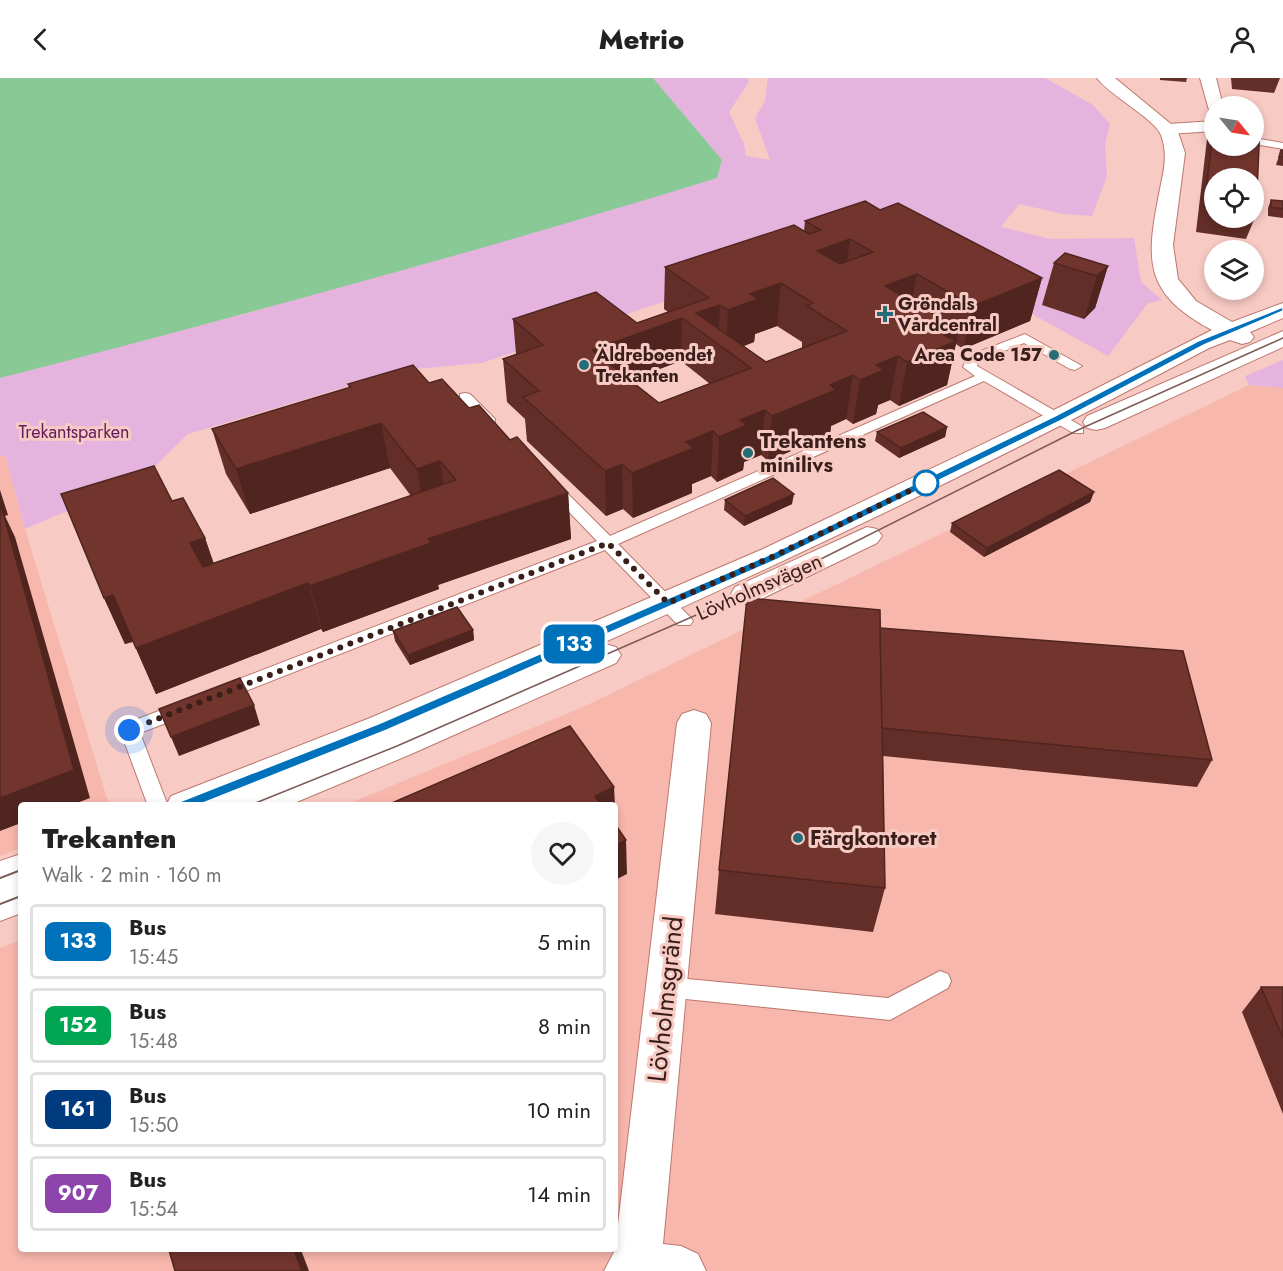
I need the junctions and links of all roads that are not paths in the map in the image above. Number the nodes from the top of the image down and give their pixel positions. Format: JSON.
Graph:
{"nodes":[{"id":1,"x":1105,"y":78,"type":"edge"},
{"id":2,"x":1208,"y":78,"type":"edge"},
{"id":3,"x":1212,"y":96,"type":"edge"},
{"id":4,"x":1204,"y":127,"type":"edge"},
{"id":5,"x":1168,"y":129,"type":"junction"},
{"id":6,"x":1264,"y":143,"type":"edge"},
{"id":7,"x":1283,"y":146,"type":"edge"},
{"id":8,"x":1161,"y":247,"type":"junction"},
{"id":9,"x":1190,"y":279,"type":"dead end"},
{"id":10,"x":1220,"y":301,"type":"dead end"},
{"id":11,"x":1283,"y":310,"type":"edge"},
{"id":12,"x":1254,"y":320,"type":"junction"},
{"id":13,"x":1229,"y":330,"type":"junction"},
{"id":14,"x":1276,"y":340,"type":"edge"},
{"id":15,"x":1075,"y":366,"type":"dead end"},
{"id":16,"x":985,"y":376,"type":"junction"},
{"id":17,"x":465,"y":397,"type":"dead end"},
{"id":18,"x":1069,"y":424,"type":"junction"},
{"id":19,"x":505,"y":437,"type":"edge"},
{"id":20,"x":537,"y":470,"type":"edge"},
{"id":21,"x":608,"y":543,"type":"junction"},
{"id":22,"x":676,"y":612,"type":"junction"},
{"id":23,"x":694,"y":723,"type":"dead end"},
{"id":24,"x":156,"y":802,"type":"edge"},
{"id":25,"x":194,"y":802,"type":"edge"},
{"id":26,"x":258,"y":802,"type":"edge"},
{"id":27,"x":18,"y":871,"type":"edge"},
{"id":28,"x":0,"y":878,"type":"edge"},
{"id":29,"x":18,"y":897,"type":"edge"},
{"id":30,"x":0,"y":904,"type":"edge"},
{"id":31,"x":940,"y":981,"type":"dead end"},
{"id":32,"x":666,"y":987,"type":"junction"},
{"id":33,"x":649,"y":1268,"type":"edge"}],
"edges":[{"from":1,"to":5,"type":"street"},
{"from":2,"to":3,"type":"street"},
{"from":4,"to":5,"type":"street"},
{"from":5,"to":8,"type":"street"},
{"from":6,"to":7,"type":"lane"},
{"from":8,"to":9,"type":"street"},
{"from":8,"to":13,"type":"street"},
{"from":10,"to":12,"type":"street"},
{"from":11,"to":12,"type":"street","name":"Lövholmsvägen"},
{"from":12,"to":13,"type":"street","name":"Lövholmsvägen"},
{"from":12,"to":14,"type":"street"},
{"from":13,"to":14,"type":"street"},
{"from":13,"to":18,"type":"street","name":"Lövholmsvägen"},
{"from":14,"to":18,"type":"street","name":"Lövholmsvägen"},
{"from":15,"to":16,"type":"lane"},
{"from":16,"to":18,"type":"lane"},
{"from":16,"to":21,"type":"lane"},
{"from":17,"to":19,"type":"lane"},
{"from":18,"to":22,"type":"street","name":"Lövholmsvägen"},
{"from":20,"to":21,"type":"lane"},
{"from":21,"to":22,"type":"lane"},
{"from":21,"to":24,"type":"lane"},
{"from":22,"to":25,"type":"street","name":"Lövholmsvägen"},
{"from":22,"to":26,"type":"street","name":"Lövholmsvägen"},
{"from":23,"to":32,"type":"street","name":"Lövholmsgränd"},
{"from":27,"to":28,"type":"street"},
{"from":29,"to":30,"type":"street"},
{"from":31,"to":32,"type":"lane"},
{"from":32,"to":33,"type":"street","name":"Lövholmsgränd"}]}
